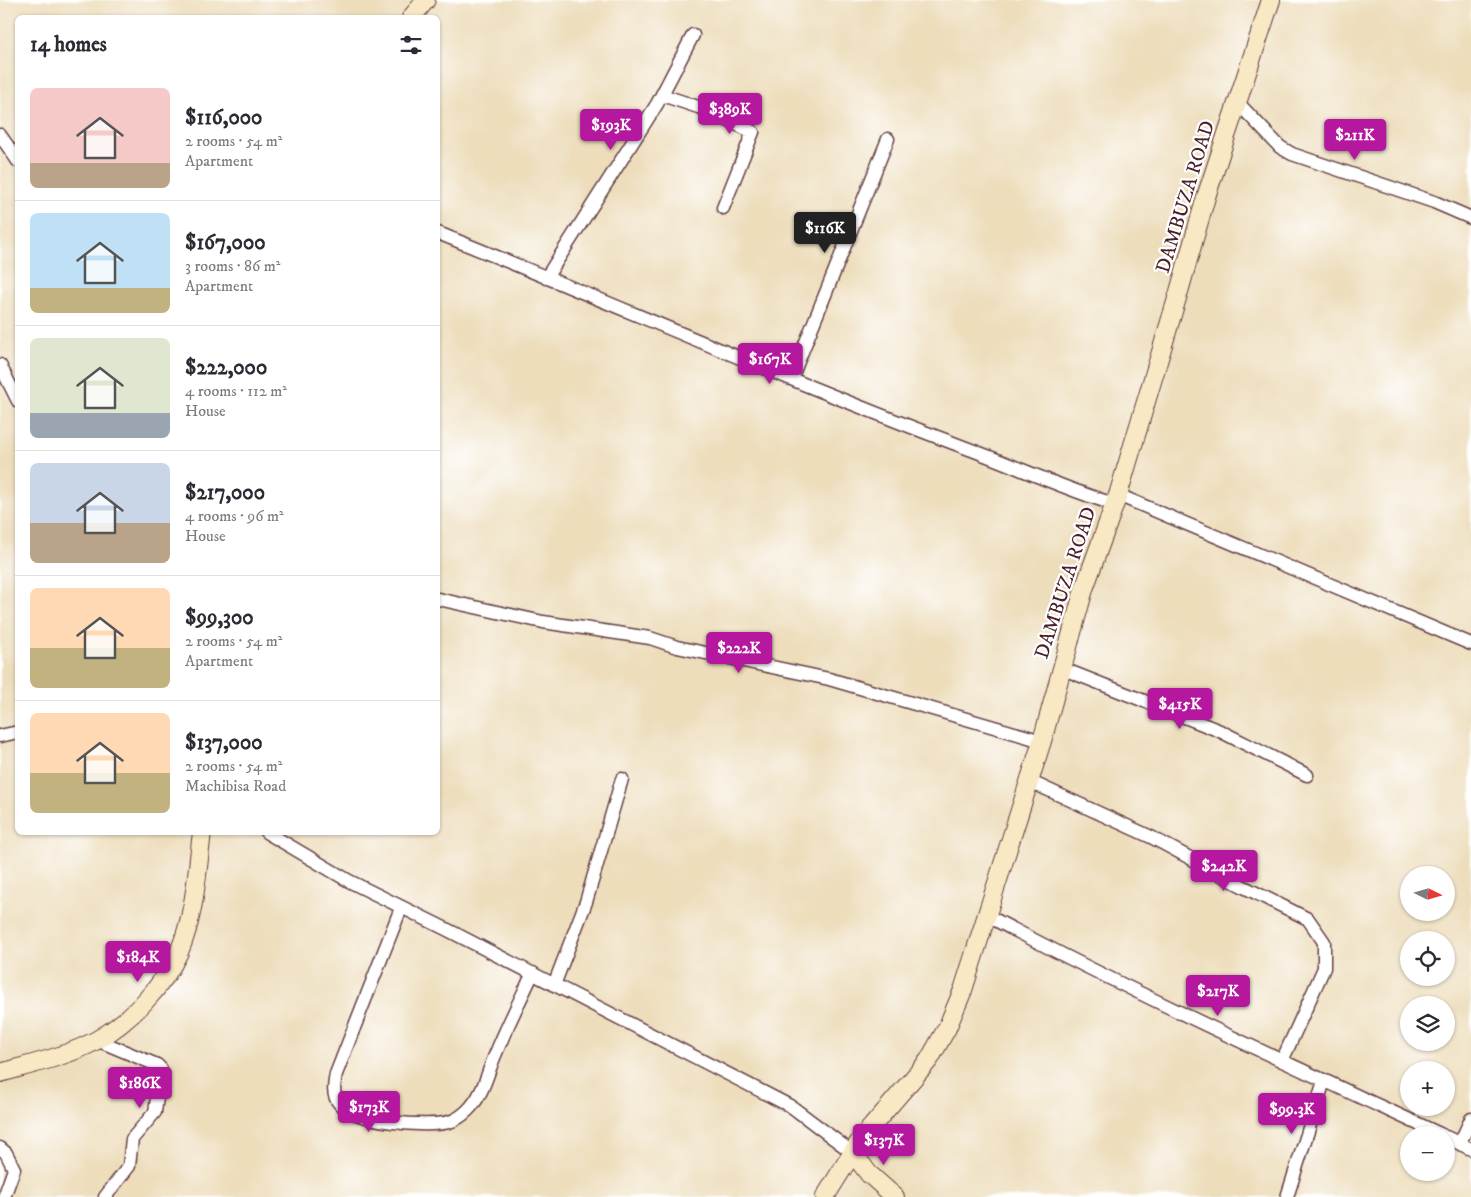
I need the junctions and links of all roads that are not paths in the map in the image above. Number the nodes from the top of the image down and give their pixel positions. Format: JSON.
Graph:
{"nodes":[{"id":1,"x":1271,"y":0,"type":"edge"},
{"id":2,"x":693,"y":35,"type":"dead end"},
{"id":3,"x":662,"y":95,"type":"junction"},
{"id":4,"x":1238,"y":103,"type":"junction"},
{"id":5,"x":0,"y":135,"type":"edge"},
{"id":6,"x":888,"y":139,"type":"dead end"},
{"id":7,"x":15,"y":157,"type":"edge"},
{"id":8,"x":723,"y":208,"type":"dead end"},
{"id":9,"x":1471,"y":218,"type":"edge"},
{"id":10,"x":440,"y":234,"type":"edge"},
{"id":11,"x":546,"y":278,"type":"junction"},
{"id":12,"x":0,"y":366,"type":"edge"},
{"id":13,"x":791,"y":379,"type":"junction"},
{"id":14,"x":15,"y":396,"type":"edge"},
{"id":15,"x":1116,"y":500,"type":"junction"},
{"id":16,"x":440,"y":599,"type":"edge"},
{"id":17,"x":1471,"y":644,"type":"edge"},
{"id":18,"x":1061,"y":668,"type":"junction"},
{"id":19,"x":15,"y":733,"type":"edge"},
{"id":20,"x":0,"y":736,"type":"edge"},
{"id":21,"x":1042,"y":741,"type":"junction"},
{"id":22,"x":1307,"y":775,"type":"dead end"},
{"id":23,"x":622,"y":779,"type":"dead end"},
{"id":24,"x":1030,"y":781,"type":"junction"},
{"id":25,"x":202,"y":835,"type":"edge"},
{"id":26,"x":271,"y":835,"type":"edge"},
{"id":27,"x":401,"y":908,"type":"junction"},
{"id":28,"x":986,"y":915,"type":"junction"},
{"id":29,"x":532,"y":973,"type":"junction"},
{"id":30,"x":554,"y":985,"type":"junction"},
{"id":31,"x":97,"y":1040,"type":"junction"},
{"id":32,"x":1282,"y":1061,"type":"junction"},
{"id":33,"x":0,"y":1073,"type":"edge"},
{"id":34,"x":1324,"y":1080,"type":"junction"},
{"id":35,"x":1471,"y":1119,"type":"edge"},
{"id":36,"x":1423,"y":1126,"type":"edge"},
{"id":37,"x":1465,"y":1146,"type":"edge"},
{"id":38,"x":0,"y":1148,"type":"edge"},
{"id":39,"x":853,"y":1153,"type":"junction"},
{"id":40,"x":4,"y":1197,"type":"edge"},
{"id":41,"x":105,"y":1197,"type":"edge"},
{"id":42,"x":824,"y":1197,"type":"edge"},
{"id":43,"x":895,"y":1197,"type":"edge"},
{"id":44,"x":1287,"y":1197,"type":"edge"}],
"edges":[{"from":1,"to":4,"type":"street","name":"DAMBUZA ROAD"},
{"from":2,"to":3,"type":"street"},
{"from":3,"to":8,"type":"street"},
{"from":3,"to":11,"type":"street"},
{"from":4,"to":9,"type":"street"},
{"from":4,"to":15,"type":"street","name":"DAMBUZA ROAD"},
{"from":5,"to":7,"type":"street"},
{"from":6,"to":13,"type":"street"},
{"from":10,"to":11,"type":"street"},
{"from":11,"to":13,"type":"street"},
{"from":12,"to":14,"type":"street"},
{"from":13,"to":15,"type":"street"},
{"from":15,"to":17,"type":"street"},
{"from":15,"to":18,"type":"street","name":"DAMBUZA ROAD"},
{"from":16,"to":21,"type":"street"},
{"from":18,"to":21,"type":"street","name":"DAMBUZA ROAD"},
{"from":18,"to":22,"type":"street"},
{"from":19,"to":20,"type":"street"},
{"from":21,"to":24,"type":"street","name":"DAMBUZA ROAD"},
{"from":23,"to":30,"type":"street"},
{"from":24,"to":28,"type":"street","name":"DAMBUZA ROAD"},
{"from":24,"to":32,"type":"street"},
{"from":25,"to":31,"type":"street"},
{"from":26,"to":27,"type":"street"},
{"from":27,"to":29,"type":"street"},
{"from":27,"to":29,"type":"street"},
{"from":28,"to":32,"type":"street"},
{"from":28,"to":39,"type":"street","name":"DAMBUZA ROAD"},
{"from":29,"to":30,"type":"street"},
{"from":30,"to":39,"type":"street"},
{"from":31,"to":33,"type":"street"},
{"from":31,"to":41,"type":"street"},
{"from":32,"to":34,"type":"street"},
{"from":34,"to":36,"type":"street"},
{"from":34,"to":44,"type":"street"},
{"from":35,"to":37,"type":"street"},
{"from":38,"to":40,"type":"street"},
{"from":39,"to":42,"type":"street","name":"DAMBUZA ROAD"},
{"from":39,"to":43,"type":"street"}]}
